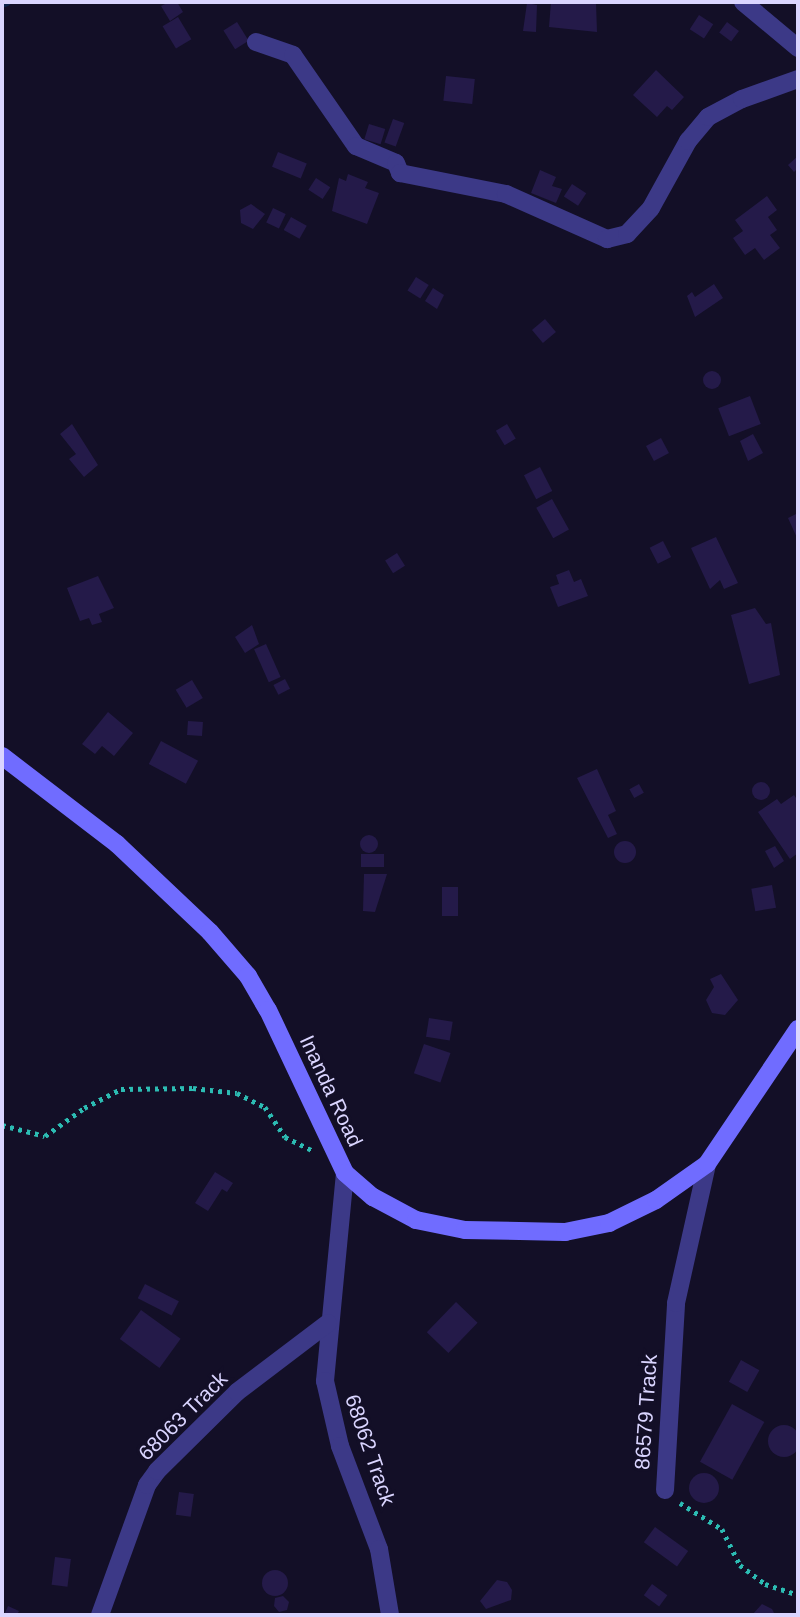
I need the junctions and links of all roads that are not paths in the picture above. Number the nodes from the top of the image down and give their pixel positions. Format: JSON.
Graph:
{"nodes":[{"id":1,"x":743,"y":2,"type":"edge"},
{"id":2,"x":256,"y":42,"type":"dead end"},
{"id":3,"x":798,"y":48,"type":"edge"},
{"id":4,"x":798,"y":79,"type":"edge"},
{"id":5,"x":2,"y":756,"type":"edge"},
{"id":6,"x":798,"y":1029,"type":"edge"},
{"id":7,"x":707,"y":1164,"type":"junction"},
{"id":8,"x":345,"y":1172,"type":"junction"},
{"id":9,"x":328,"y":1323,"type":"junction"},
{"id":10,"x":664,"y":1490,"type":"road end"},
{"id":11,"x":100,"y":1615,"type":"edge"},
{"id":12,"x":390,"y":1615,"type":"edge"}],
"edges":[{"from":1,"to":3,"type":"street"},
{"from":2,"to":4,"type":"street"},
{"from":5,"to":8,"type":"street","name":"Inanda Road"},
{"from":6,"to":7,"type":"street","name":"Inanda Road"},
{"from":7,"to":8,"type":"street","name":"Inanda Road"},
{"from":7,"to":10,"type":"street","name":"86579 Track"},
{"from":8,"to":9,"type":"street","name":"68062 Track"},
{"from":9,"to":11,"type":"street","name":"68063 Track"},
{"from":9,"to":12,"type":"street","name":"68062 Track"}]}
